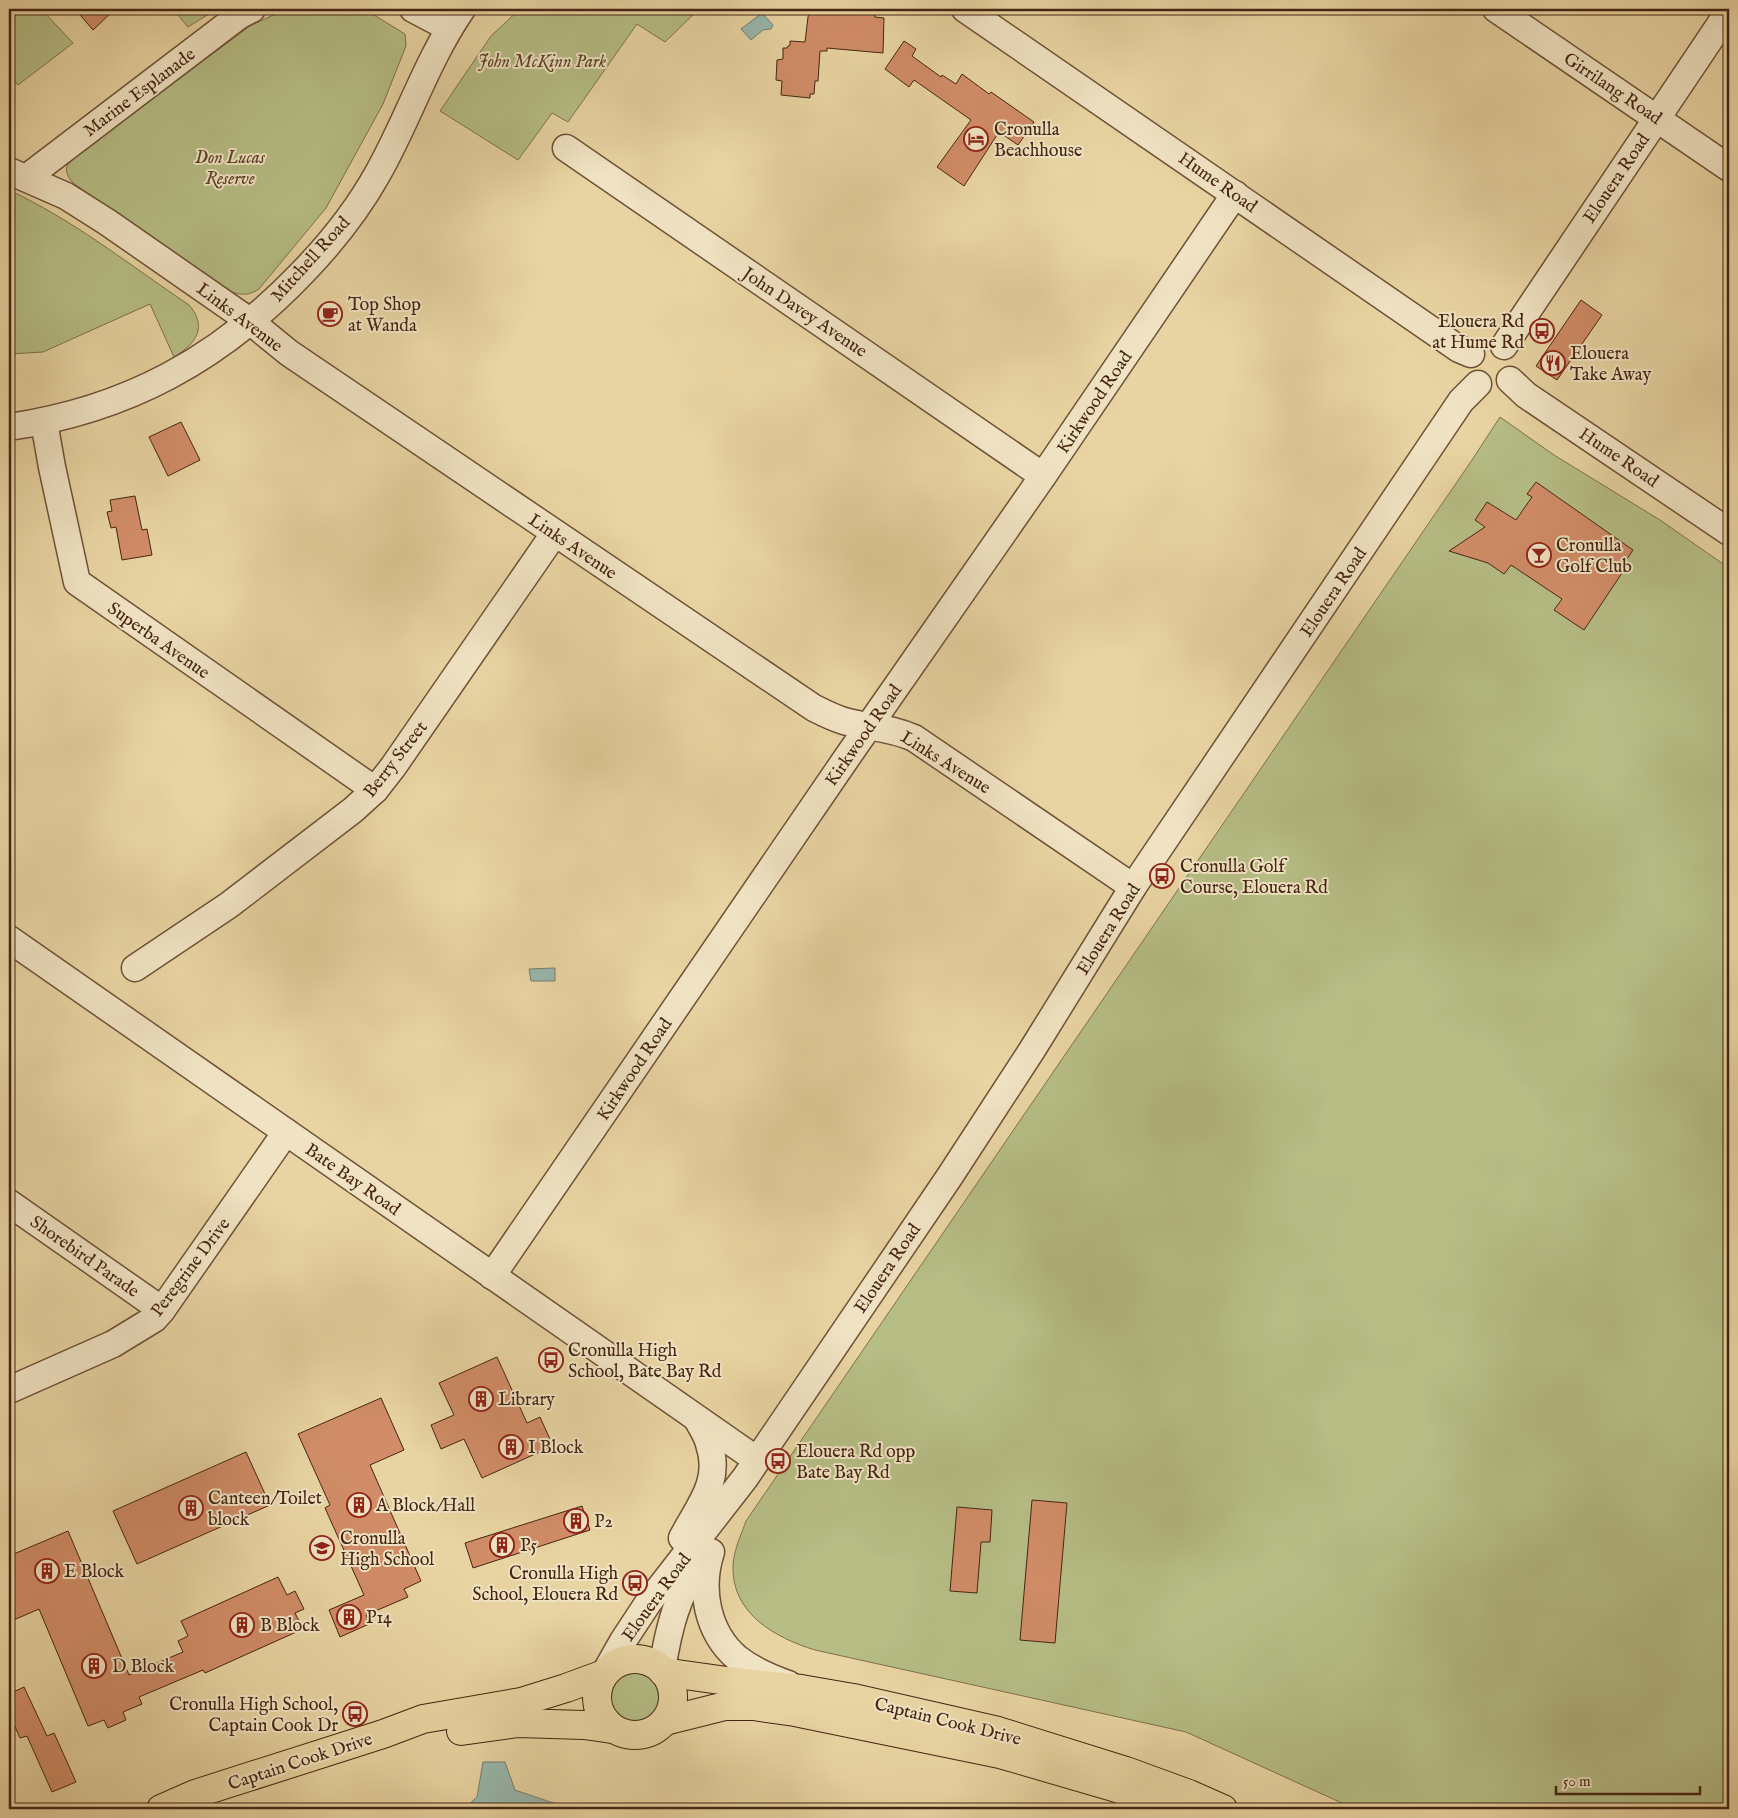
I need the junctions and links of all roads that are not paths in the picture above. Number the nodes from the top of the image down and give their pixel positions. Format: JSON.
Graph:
{"nodes":[{"id":1,"x":252,"y":9,"type":"edge"},
{"id":2,"x":413,"y":9,"type":"edge"},
{"id":3,"x":965,"y":9,"type":"edge"},
{"id":4,"x":1496,"y":9,"type":"edge"},
{"id":5,"x":1729,"y":11,"type":"edge"},
{"id":6,"x":455,"y":18,"type":"edge"},
{"id":7,"x":1656,"y":118,"type":"junction"},
{"id":8,"x":566,"y":148,"type":"dead end"},
{"id":9,"x":1729,"y":168,"type":"edge"},
{"id":10,"x":17,"y":174,"type":"edge"},
{"id":11,"x":1235,"y":194,"type":"junction"},
{"id":12,"x":251,"y":322,"type":"junction"},
{"id":13,"x":1504,"y":346,"type":"junction"},
{"id":14,"x":1471,"y":354,"type":"junction"},
{"id":15,"x":1510,"y":380,"type":"junction"},
{"id":16,"x":1478,"y":384,"type":"junction"},
{"id":17,"x":44,"y":422,"type":"junction"},
{"id":18,"x":9,"y":427,"type":"edge"},
{"id":19,"x":1043,"y":476,"type":"junction"},
{"id":20,"x":1729,"y":532,"type":"edge"},
{"id":21,"x":554,"y":534,"type":"junction"},
{"id":22,"x":870,"y":726,"type":"junction"},
{"id":23,"x":375,"y":790,"type":"junction"},
{"id":24,"x":1133,"y":887,"type":"junction"},
{"id":25,"x":9,"y":939,"type":"edge"},
{"id":26,"x":135,"y":968,"type":"dead end"},
{"id":27,"x":286,"y":1132,"type":"junction"},
{"id":28,"x":9,"y":1203,"type":"edge"},
{"id":29,"x":492,"y":1276,"type":"junction"},
{"id":30,"x":162,"y":1310,"type":"junction"},
{"id":31,"x":9,"y":1390,"type":"edge"},
{"id":32,"x":697,"y":1419,"type":"junction"},
{"id":33,"x":751,"y":1469,"type":"junction"},
{"id":34,"x":718,"y":1532,"type":"junction"},
{"id":35,"x":648,"y":1603,"type":"junction"},
{"id":36,"x":663,"y":1671,"type":"junction"},
{"id":37,"x":605,"y":1672,"type":"junction"},
{"id":38,"x":801,"y":1689,"type":"junction"},
{"id":39,"x":665,"y":1722,"type":"junction"},
{"id":40,"x":612,"y":1729,"type":"junction"},
{"id":41,"x":383,"y":1734,"type":"junction"},
{"id":42,"x":161,"y":1809,"type":"edge"},
{"id":43,"x":1168,"y":1809,"type":"edge"},
{"id":44,"x":1223,"y":1809,"type":"edge"}],
"edges":[{"from":1,"to":10,"type":"street","name":"Marine Esplanade"},
{"from":2,"to":6,"type":"street"},
{"from":3,"to":11,"type":"street","name":"Hume Road"},
{"from":4,"to":7,"type":"street","name":"Girrilang Road"},
{"from":5,"to":7,"type":"street","name":"Elouera Road"},
{"from":6,"to":12,"type":"street","name":"Mitchell Road"},
{"from":7,"to":9,"type":"street","name":"Girrilang Road"},
{"from":7,"to":13,"type":"street","name":"Elouera Road"},
{"from":8,"to":19,"type":"street","name":"John Davey Avenue"},
{"from":10,"to":12,"type":"street","name":"Links Avenue"},
{"from":11,"to":14,"type":"street","name":"Hume Road"},
{"from":11,"to":19,"type":"street","name":"Kirkwood Road"},
{"from":12,"to":17,"type":"street","name":"Mitchell Road"},
{"from":12,"to":21,"type":"street","name":"Links Avenue"},
{"from":13,"to":14,"type":"street"},
{"from":13,"to":15,"type":"street"},
{"from":14,"to":16,"type":"street"},
{"from":15,"to":16,"type":"street"},
{"from":15,"to":20,"type":"street","name":"Hume Road"},
{"from":16,"to":24,"type":"street","name":"Elouera Road"},
{"from":17,"to":18,"type":"street","name":"Mitchell Road"},
{"from":17,"to":23,"type":"street","name":"Superba Avenue"},
{"from":19,"to":22,"type":"street","name":"Kirkwood Road"},
{"from":21,"to":22,"type":"street","name":"Links Avenue"},
{"from":21,"to":23,"type":"street","name":"Berry Street"},
{"from":22,"to":24,"type":"street","name":"Links Avenue"},
{"from":22,"to":29,"type":"street","name":"Kirkwood Road"},
{"from":23,"to":26,"type":"street","name":"Berry Street"},
{"from":24,"to":33,"type":"street","name":"Elouera Road"},
{"from":25,"to":27,"type":"street","name":"Bate Bay Road"},
{"from":27,"to":29,"type":"street","name":"Bate Bay Road"},
{"from":27,"to":30,"type":"street","name":"Peregrine Drive"},
{"from":28,"to":30,"type":"street","name":"Shorebird Parade"},
{"from":29,"to":32,"type":"street","name":"Bate Bay Road"},
{"from":30,"to":31,"type":"street","name":"Peregrine Drive"},
{"from":32,"to":33,"type":"street","name":"Bate Bay Road"},
{"from":32,"to":35,"type":"street","name":"Bate Bay Road"},
{"from":33,"to":34,"type":"street","name":"Elouera Road"},
{"from":33,"to":35,"type":"street","name":"Elouera Road"},
{"from":34,"to":36,"type":"street","name":"Elouera Road"},
{"from":34,"to":38,"type":"street"},
{"from":35,"to":37,"type":"street","name":"Elouera Road"},
{"from":36,"to":37,"type":"main road"},
{"from":36,"to":38,"type":"main road","name":"Captain Cook Drive"},
{"from":36,"to":39,"type":"main road"},
{"from":37,"to":40,"type":"main road"},
{"from":37,"to":41,"type":"main road","name":"Captain Cook Drive"},
{"from":38,"to":44,"type":"main road","name":"Captain Cook Drive"},
{"from":39,"to":40,"type":"main road"},
{"from":39,"to":43,"type":"main road","name":"Captain Cook Drive"},
{"from":40,"to":41,"type":"main road","name":"Captain Cook Drive"},
{"from":41,"to":42,"type":"main road","name":"Captain Cook Drive"}]}
